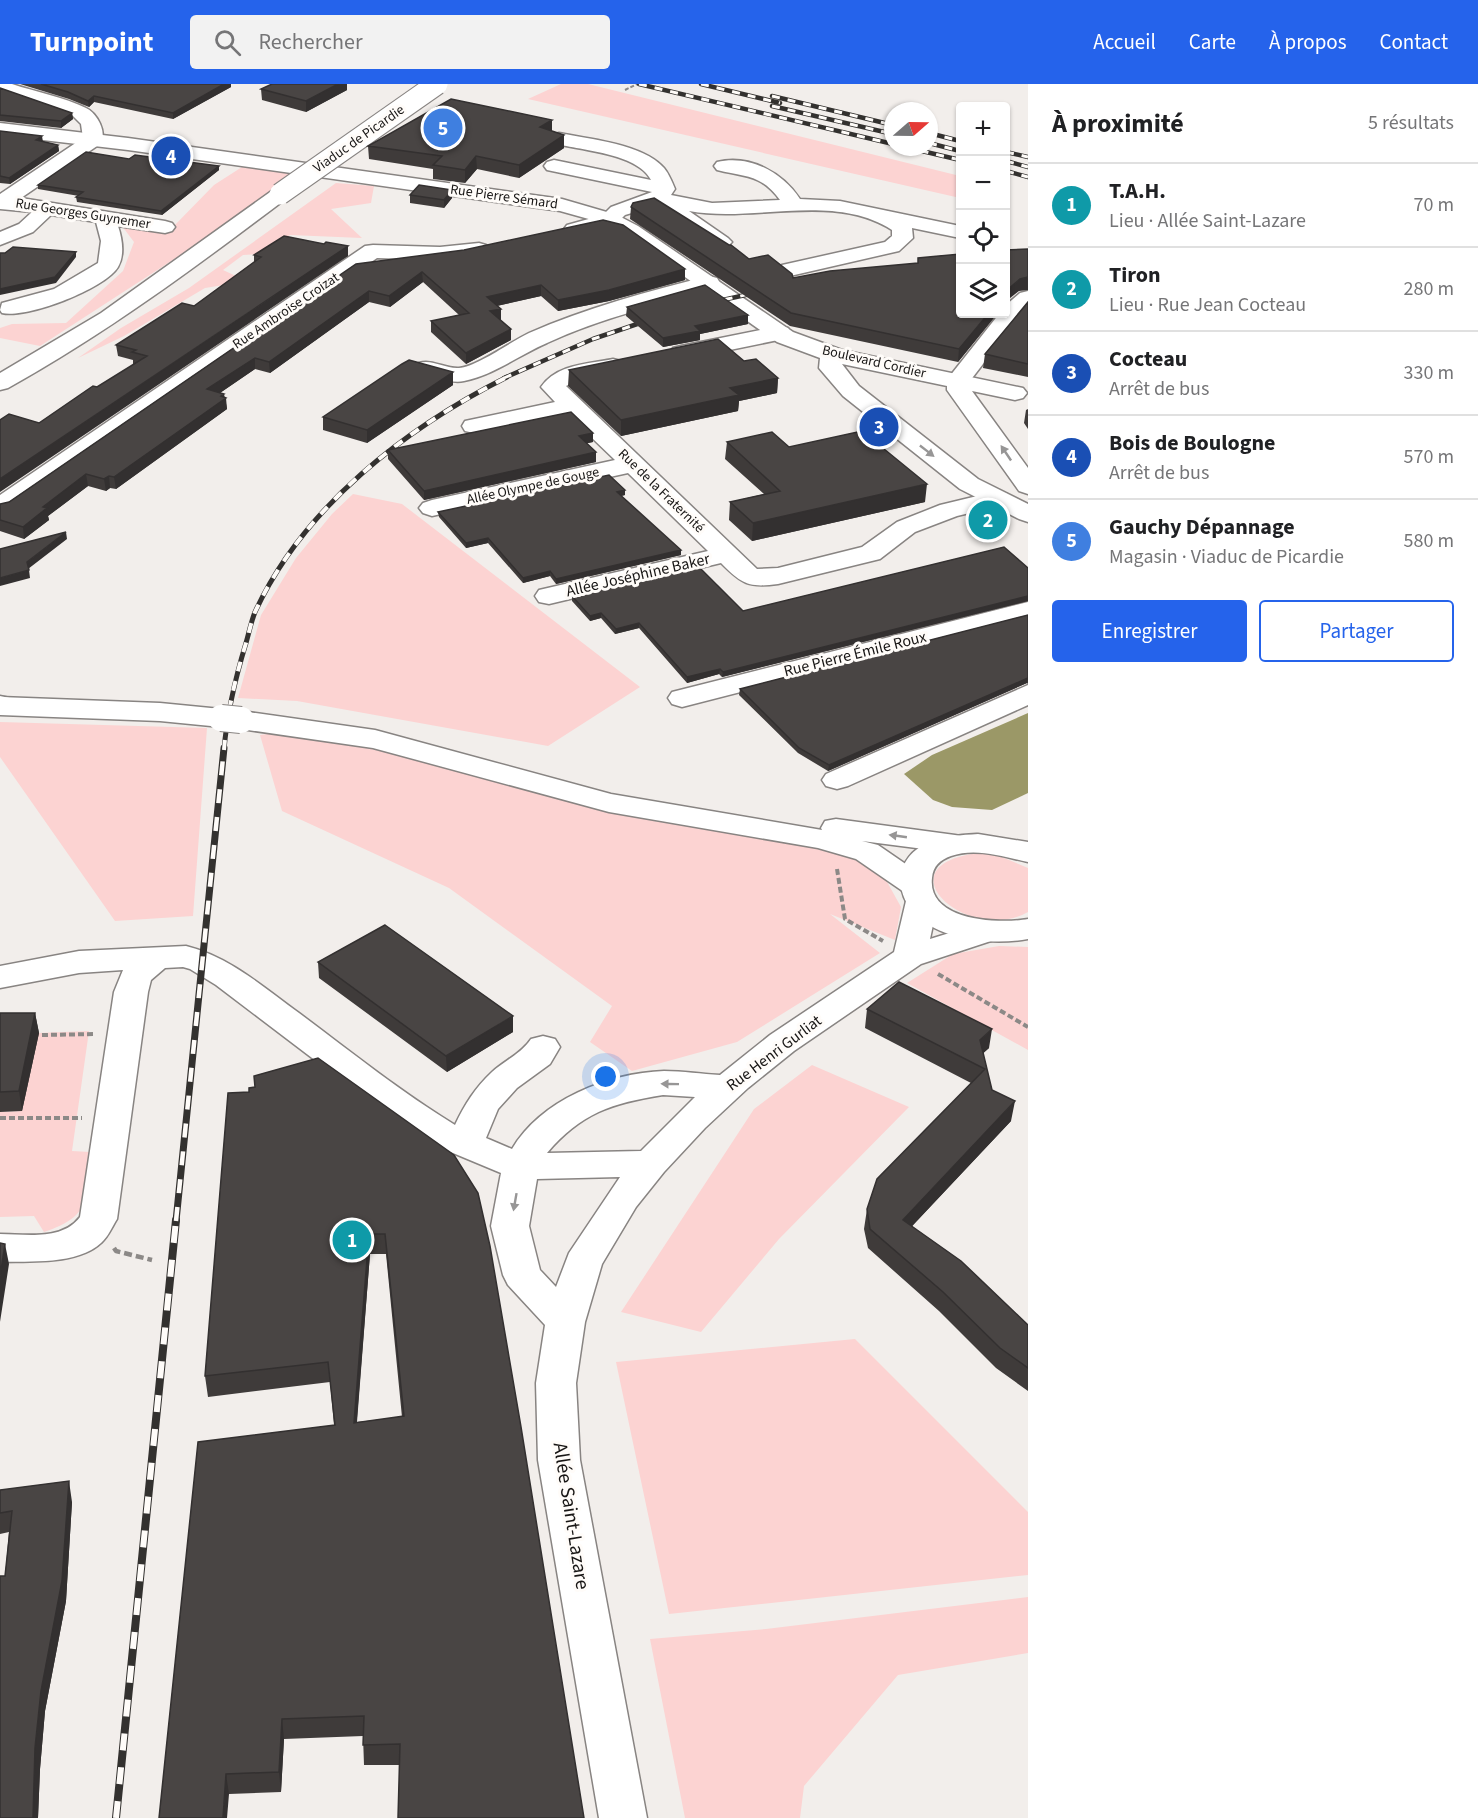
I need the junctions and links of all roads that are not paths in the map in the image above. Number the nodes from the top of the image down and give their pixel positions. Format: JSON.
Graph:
{"nodes":[{"id":1,"x":44,"y":84,"type":"edge"},
{"id":2,"x":437,"y":84,"type":"edge"},
{"id":3,"x":0,"y":86,"type":"edge"},
{"id":4,"x":24,"y":94,"type":"junction"},
{"id":5,"x":0,"y":129,"type":"edge"},
{"id":6,"x":559,"y":139,"type":"edge"},
{"id":7,"x":93,"y":140,"type":"junction"},
{"id":8,"x":554,"y":166,"type":"edge"},
{"id":9,"x":724,"y":166,"type":"dead end"},
{"id":10,"x":662,"y":194,"type":"junction"},
{"id":11,"x":1,"y":202,"type":"edge"},
{"id":12,"x":794,"y":205,"type":"junction"},
{"id":13,"x":46,"y":208,"type":"junction"},
{"id":14,"x":885,"y":217,"type":"junction"},
{"id":15,"x":104,"y":218,"type":"junction"},
{"id":16,"x":610,"y":219,"type":"junction"},
{"id":17,"x":165,"y":227,"type":"dead end"},
{"id":18,"x":956,"y":231,"type":"edge"},
{"id":19,"x":552,"y":234,"type":"edge"},
{"id":20,"x":0,"y":239,"type":"edge"},
{"id":21,"x":721,"y":242,"type":"edge"},
{"id":22,"x":497,"y":245,"type":"edge"},
{"id":23,"x":342,"y":246,"type":"edge"},
{"id":24,"x":373,"y":251,"type":"junction"},
{"id":25,"x":790,"y":270,"type":"edge"},
{"id":26,"x":709,"y":283,"type":"junction"},
{"id":27,"x":1028,"y":298,"type":"edge"},
{"id":28,"x":733,"y":300,"type":"joint"},
{"id":29,"x":10,"y":308,"type":"dead end"},
{"id":30,"x":780,"y":333,"type":"junction"},
{"id":31,"x":836,"y":356,"type":"junction"},
{"id":32,"x":663,"y":357,"type":"edge"},
{"id":33,"x":631,"y":363,"type":"edge"},
{"id":34,"x":427,"y":368,"type":"edge"},
{"id":35,"x":958,"y":381,"type":"junction"},
{"id":36,"x":0,"y":383,"type":"edge"},
{"id":37,"x":1021,"y":394,"type":"edge"},
{"id":38,"x":572,"y":406,"type":"junction"},
{"id":39,"x":983,"y":420,"type":"junction"},
{"id":40,"x":474,"y":426,"type":"dead end"},
{"id":41,"x":633,"y":464,"type":"junction"},
{"id":42,"x":1028,"y":486,"type":"edge"},
{"id":43,"x":998,"y":499,"type":"junction"},
{"id":44,"x":0,"y":507,"type":"edge"},
{"id":45,"x":432,"y":508,"type":"dead end"},
{"id":46,"x":1028,"y":514,"type":"edge"},
{"id":47,"x":727,"y":554,"type":"junction"},
{"id":48,"x":549,"y":596,"type":"dead end"},
{"id":49,"x":1028,"y":610,"type":"edge"},
{"id":50,"x":1028,"y":694,"type":"edge"},
{"id":51,"x":682,"y":698,"type":"dead end"},
{"id":52,"x":2,"y":706,"type":"edge"},
{"id":53,"x":837,"y":780,"type":"dead end"},
{"id":54,"x":733,"y":823,"type":"junction"},
{"id":55,"x":1028,"y":831,"type":"edge"},
{"id":56,"x":956,"y":844,"type":"junction"},
{"id":57,"x":1014,"y":849,"type":"edge"},
{"id":58,"x":918,"y":893,"type":"junction"},
{"id":59,"x":1027,"y":930,"type":"edge"},
{"id":60,"x":985,"y":932,"type":"junction"},
{"id":61,"x":157,"y":957,"type":"junction"},
{"id":62,"x":909,"y":957,"type":"junction"},
{"id":63,"x":0,"y":977,"type":"edge"},
{"id":64,"x":543,"y":1047,"type":"dead end"},
{"id":65,"x":728,"y":1087,"type":"junction"},
{"id":66,"x":465,"y":1144,"type":"junction"},
{"id":67,"x":651,"y":1163,"type":"junction"},
{"id":68,"x":521,"y":1167,"type":"junction"},
{"id":69,"x":0,"y":1248,"type":"edge"},
{"id":70,"x":565,"y":1322,"type":"junction"},
{"id":71,"x":623,"y":1818,"type":"edge"}],
"edges":[{"from":1,"to":4,"type":"street"},
{"from":2,"to":36,"type":"street","name":"Viaduc de Picardie","bridge":true},
{"from":3,"to":4,"type":"street"},
{"from":4,"to":7,"type":"street"},
{"from":5,"to":7,"type":"street","name":"Rue Pierre Sémard"},
{"from":6,"to":10,"type":"street"},
{"from":7,"to":11,"type":"street"},
{"from":7,"to":16,"type":"street","name":"Rue Pierre Sémard"},
{"from":8,"to":10,"type":"street"},
{"from":9,"to":12,"type":"street"},
{"from":10,"to":12,"type":"street"},
{"from":10,"to":16,"type":"street"},
{"from":10,"to":21,"type":"street"},
{"from":11,"to":13,"type":"street","name":"Rue Georges Guynemer"},
{"from":12,"to":14,"type":"street"},
{"from":13,"to":15,"type":"street","name":"Rue Georges Guynemer"},
{"from":13,"to":20,"type":"street"},
{"from":14,"to":18,"type":"street"},
{"from":14,"to":25,"type":"street"},
{"from":15,"to":17,"type":"street","name":"Rue Georges Guynemer"},
{"from":15,"to":29,"type":"street"},
{"from":16,"to":19,"type":"street"},
{"from":16,"to":26,"type":"street","name":"Rue Pierre Sémard"},
{"from":22,"to":24,"type":"street"},
{"from":23,"to":24,"type":"street"},
{"from":24,"to":44,"type":"street","name":"Rue Ambroise Croizat"},
{"from":26,"to":28,"type":"street","name":"Rue Pierre Sémard"},
{"from":26,"to":34,"type":"street"},
{"from":27,"to":35,"type":"street"},
{"from":28,"to":30,"type":"street","name":"Boulevard Cordier"},
{"from":30,"to":31,"type":"street","name":"Boulevard Cordier"},
{"from":30,"to":32,"type":"street"},
{"from":31,"to":35,"type":"street","name":"Boulevard Cordier"},
{"from":31,"to":43,"type":"street","one_way":true},
{"from":33,"to":38,"type":"street","name":"Rue de la Fraternité"},
{"from":35,"to":37,"type":"street","name":"Boulevard Cordier"},
{"from":35,"to":39,"type":"street"},
{"from":37,"to":39,"type":"street"},
{"from":38,"to":40,"type":"street"},
{"from":38,"to":41,"type":"street","name":"Rue de la Fraternité"},
{"from":42,"to":39,"type":"street","one_way":true},
{"from":41,"to":45,"type":"street","name":"Allée Olympe de Gouge"},
{"from":41,"to":47,"type":"street","name":"Rue de la Fraternité"},
{"from":43,"to":46,"type":"street"},
{"from":43,"to":47,"type":"street","name":"Rue de la Fraternité"},
{"from":47,"to":48,"type":"street","name":"Allée Joséphine Baker"},
{"from":49,"to":51,"type":"street","name":"Rue Pierre Émile Roux"},
{"from":50,"to":53,"type":"street"},
{"from":52,"to":54,"type":"street"},
{"from":56,"to":54,"type":"street","one_way":true},
{"from":54,"to":58,"type":"street"},
{"from":55,"to":57,"type":"street"},
{"from":56,"to":57,"type":"street"},
{"from":56,"to":58,"type":"street"},
{"from":58,"to":60,"type":"street"},
{"from":58,"to":62,"type":"street"},
{"from":59,"to":60,"type":"street"},
{"from":60,"to":62,"type":"street","name":"Rue Henri Gurliat"},
{"from":61,"to":63,"type":"street"},
{"from":61,"to":66,"type":"street"},
{"from":61,"to":69,"type":"street"},
{"from":62,"to":65,"type":"street","name":"Rue Henri Gurliat"},
{"from":64,"to":66,"type":"street"},
{"from":65,"to":67,"type":"street","name":"Rue Henri Gurliat"},
{"from":65,"to":68,"type":"street","one_way":true},
{"from":66,"to":68,"type":"street"},
{"from":67,"to":68,"type":"street"},
{"from":67,"to":70,"type":"street","name":"Allée Saint-Lazare"},
{"from":68,"to":70,"type":"street","one_way":true},
{"from":70,"to":71,"type":"street","name":"Allée Saint-Lazare"}]}
